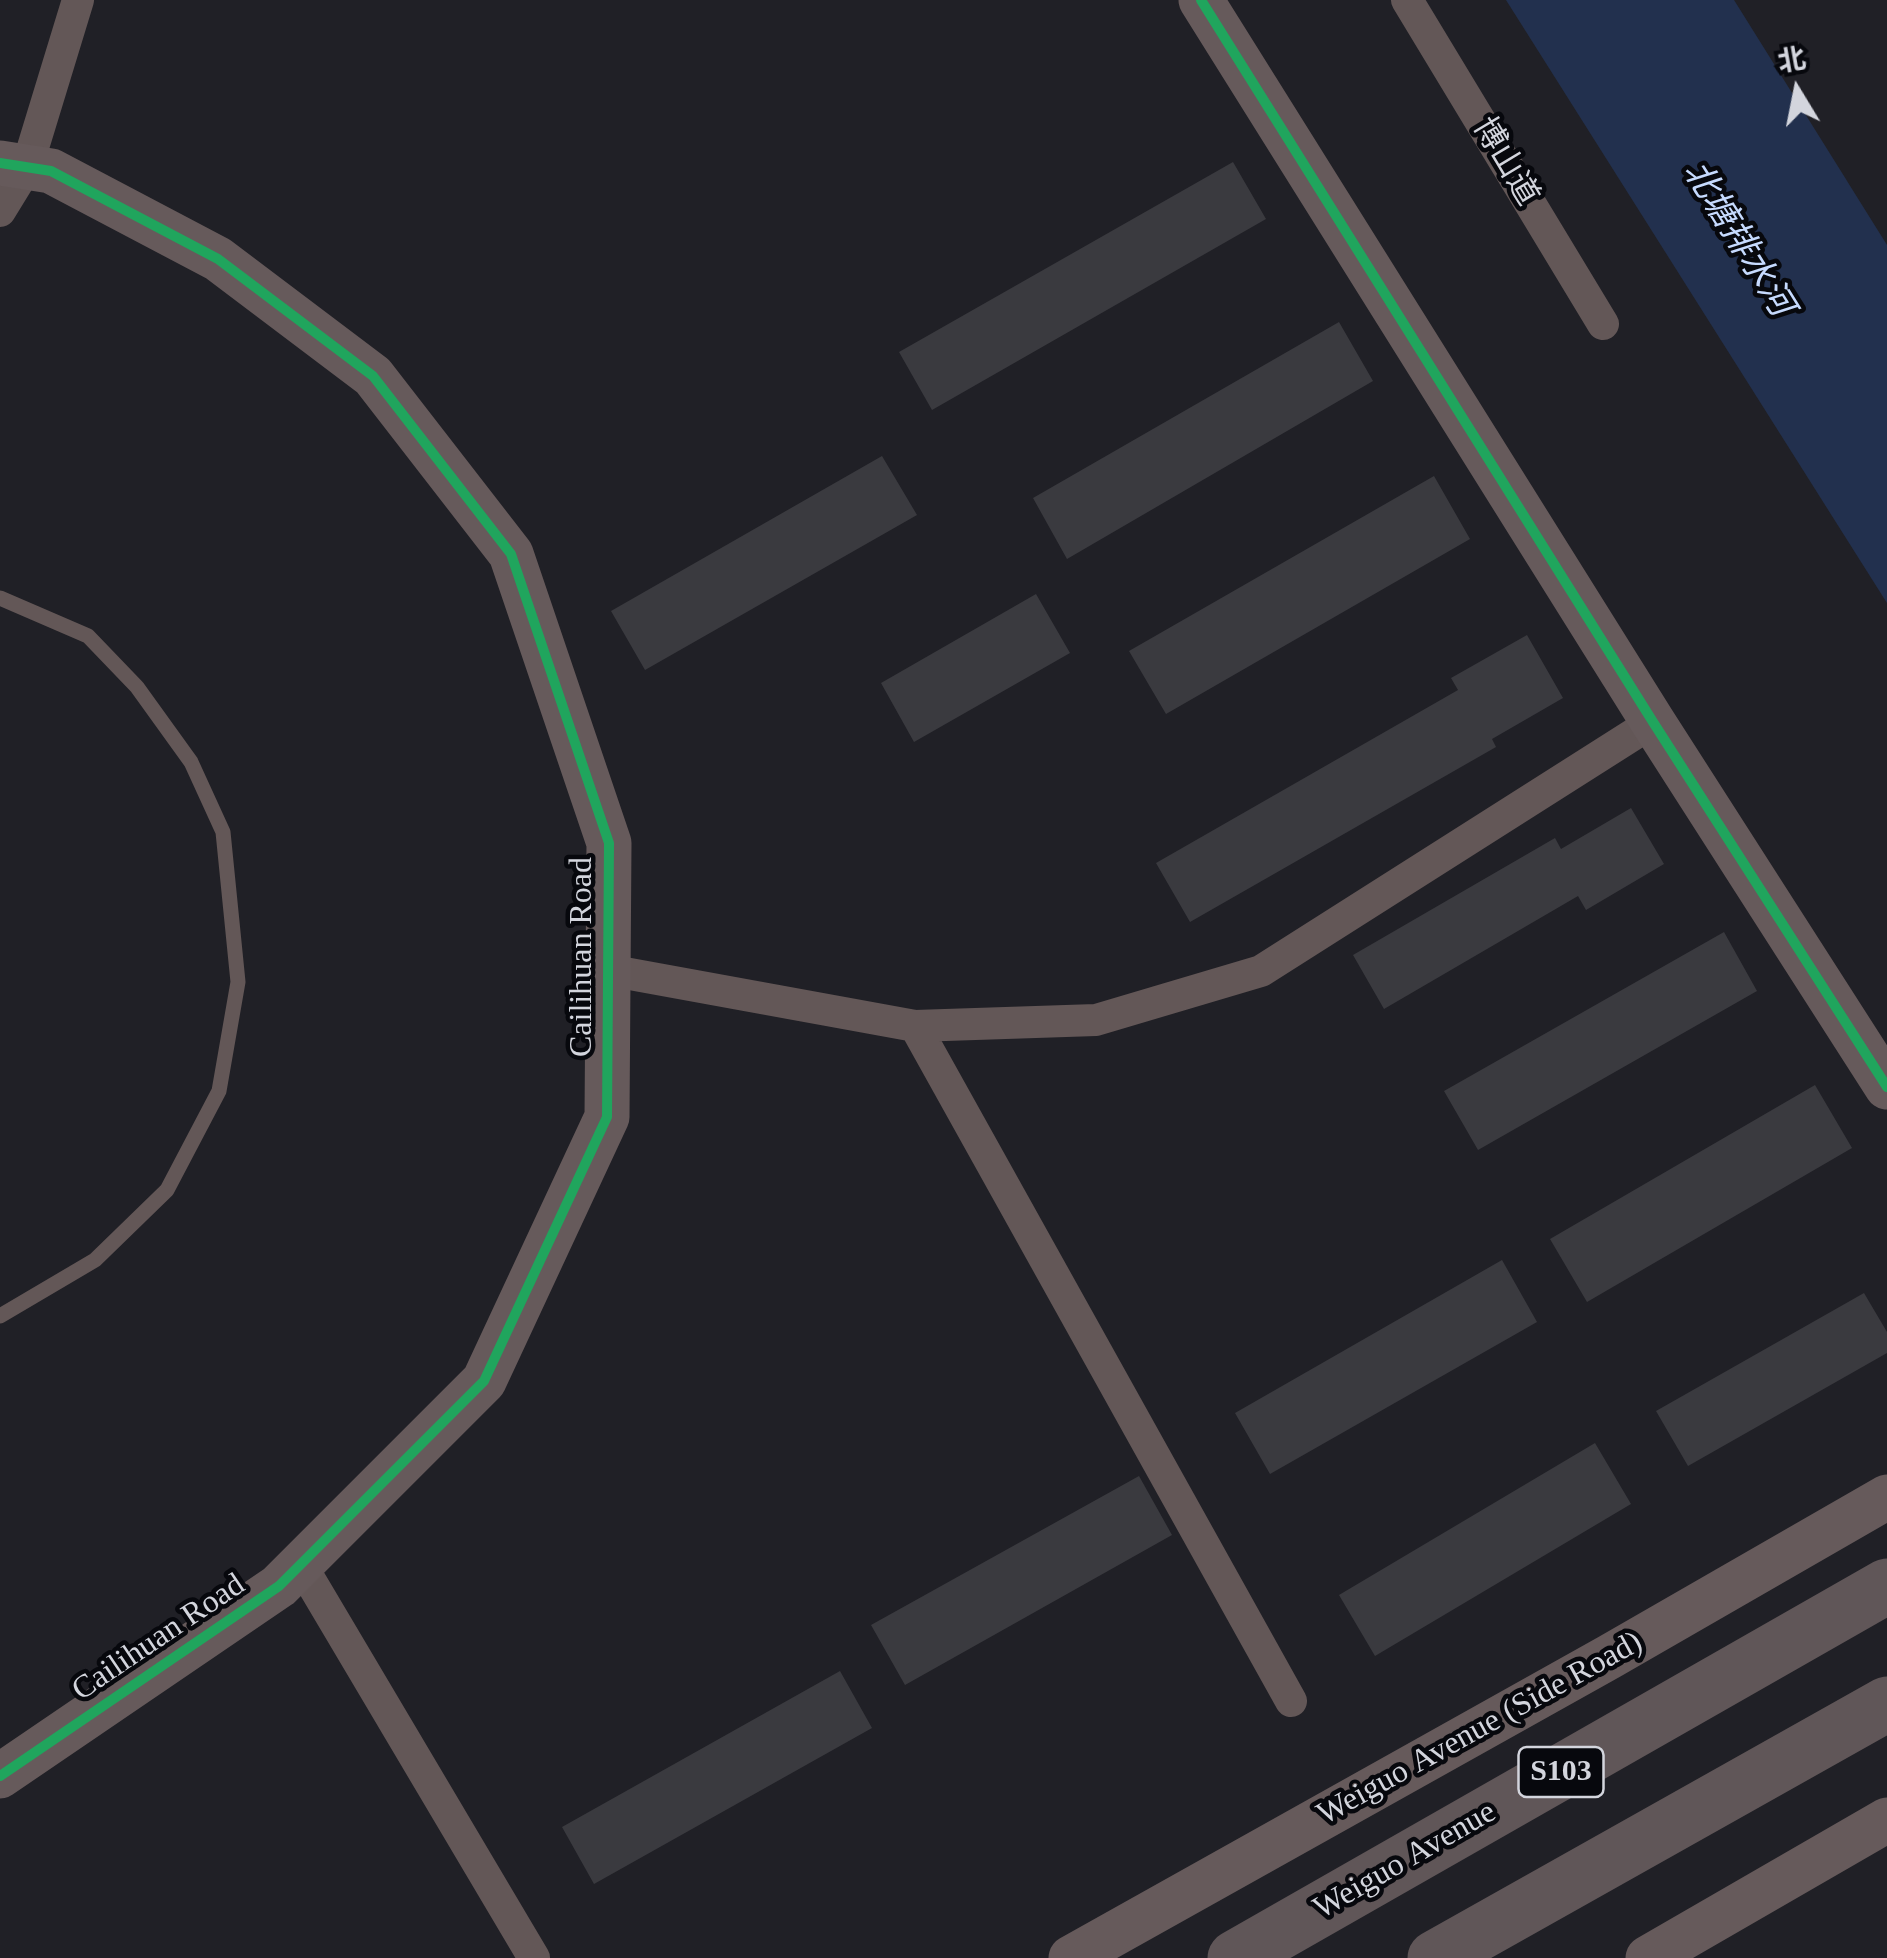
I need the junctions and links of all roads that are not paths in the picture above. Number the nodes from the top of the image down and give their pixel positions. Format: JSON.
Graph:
{"nodes":[{"id":1,"x":78,"y":0,"type":"edge"},
{"id":2,"x":1200,"y":0,"type":"edge"},
{"id":3,"x":1407,"y":0,"type":"edge"},
{"id":4,"x":14,"y":165,"type":"edge"},
{"id":5,"x":0,"y":211,"type":"edge"},
{"id":6,"x":1603,"y":324,"type":"dead end"},
{"id":7,"x":0,"y":598,"type":"edge"},
{"id":8,"x":1653,"y":722,"type":"junction"},
{"id":9,"x":608,"y":970,"type":"junction"},
{"id":10,"x":915,"y":1026,"type":"junction"},
{"id":11,"x":1887,"y":1087,"type":"edge"},
{"id":12,"x":0,"y":1316,"type":"edge"},
{"id":13,"x":1887,"y":1497,"type":"edge"},
{"id":14,"x":301,"y":1564,"type":"junction"},
{"id":15,"x":1887,"y":1586,"type":"edge"},
{"id":16,"x":1291,"y":1701,"type":"dead end"},
{"id":17,"x":1887,"y":1704,"type":"edge"},
{"id":18,"x":0,"y":1776,"type":"edge"},
{"id":19,"x":1887,"y":1820,"type":"edge"},
{"id":20,"x":534,"y":1958,"type":"edge"},
{"id":21,"x":1071,"y":1958,"type":"edge"},
{"id":22,"x":1235,"y":1958,"type":"edge"},
{"id":23,"x":1435,"y":1958,"type":"edge"},
{"id":24,"x":1648,"y":1958,"type":"edge"}],
"edges":[{"from":1,"to":4,"type":"street"},
{"from":2,"to":8,"type":"street"},
{"from":3,"to":6,"type":"street","name":"博山道"},
{"from":4,"to":5,"type":"street"},
{"from":4,"to":9,"type":"street","name":"Cailihuan Road"},
{"from":7,"to":12,"type":"lane"},
{"from":8,"to":10,"type":"street"},
{"from":8,"to":11,"type":"street"},
{"from":9,"to":10,"type":"street"},
{"from":9,"to":14,"type":"street","name":"Cailihuan Road"},
{"from":10,"to":16,"type":"street"},
{"from":13,"to":21,"type":"street","name":"Weiguo Avenue (Side Road)"},
{"from":14,"to":18,"type":"street","name":"Cailihuan Road"},
{"from":14,"to":20,"type":"street"},
{"from":15,"to":22,"type":"highway","name":"Weiguo Avenue","number":"S103"},
{"from":17,"to":23,"type":"highway"},
{"from":19,"to":24,"type":"street"}]}
